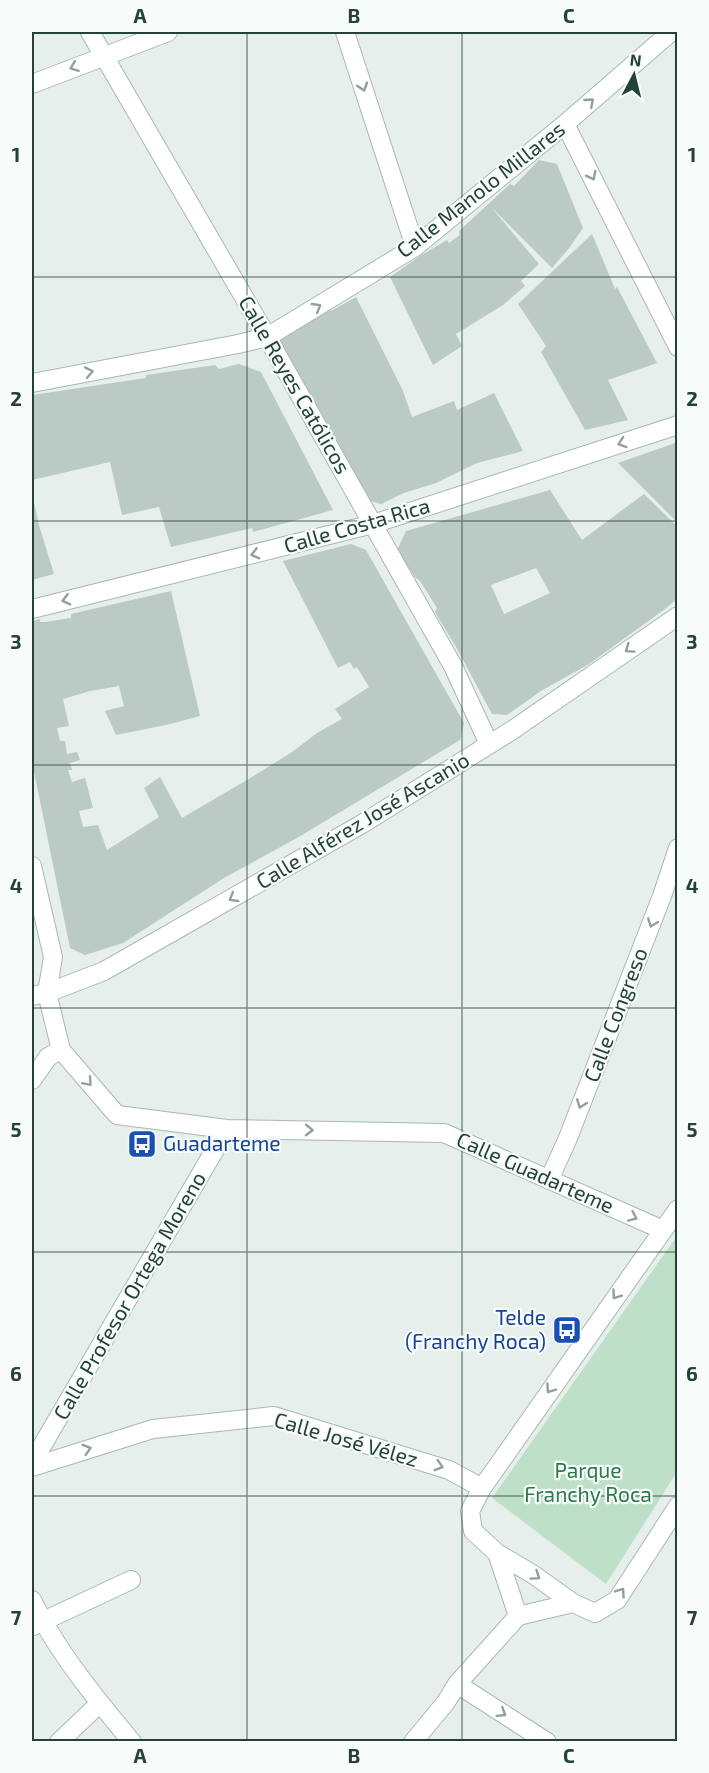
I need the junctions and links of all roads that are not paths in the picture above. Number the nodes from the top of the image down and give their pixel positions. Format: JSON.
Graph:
{"nodes":[{"id":1,"x":90,"y":32,"type":"edge"},
{"id":2,"x":168,"y":32,"type":"edge"},
{"id":3,"x":345,"y":32,"type":"edge"},
{"id":4,"x":671,"y":32,"type":"edge"},
{"id":5,"x":104,"y":56,"type":"junction"},
{"id":6,"x":32,"y":84,"type":"edge"},
{"id":7,"x":565,"y":124,"type":"junction"},
{"id":8,"x":415,"y":247,"type":"junction"},
{"id":9,"x":267,"y":337,"type":"junction"},
{"id":10,"x":678,"y":347,"type":"edge"},
{"id":11,"x":32,"y":383,"type":"edge"},
{"id":12,"x":678,"y":425,"type":"edge"},
{"id":13,"x":373,"y":524,"type":"junction"},
{"id":14,"x":32,"y":609,"type":"edge"},
{"id":15,"x":678,"y":615,"type":"edge"},
{"id":16,"x":489,"y":744,"type":"junction"},
{"id":17,"x":678,"y":848,"type":"edge"},
{"id":18,"x":32,"y":866,"type":"edge"},
{"id":19,"x":670,"y":899,"type":"edge"},
{"id":20,"x":39,"y":994,"type":"edge"},
{"id":21,"x":61,"y":1050,"type":"junction"},
{"id":22,"x":32,"y":1080,"type":"edge"},
{"id":23,"x":228,"y":1129,"type":"junction"},
{"id":24,"x":549,"y":1180,"type":"junction"},
{"id":25,"x":678,"y":1209,"type":"edge"},
{"id":26,"x":663,"y":1230,"type":"junction"},
{"id":27,"x":32,"y":1465,"type":"edge"},
{"id":28,"x":482,"y":1488,"type":"junction"},
{"id":29,"x":678,"y":1506,"type":"edge"},
{"id":30,"x":497,"y":1553,"type":"junction"},
{"id":31,"x":131,"y":1580,"type":"dead end"},
{"id":32,"x":32,"y":1600,"type":"edge"},
{"id":33,"x":573,"y":1603,"type":"junction"},
{"id":34,"x":518,"y":1616,"type":"junction"},
{"id":35,"x":37,"y":1624,"type":"edge"},
{"id":36,"x":457,"y":1684,"type":"junction"},
{"id":37,"x":100,"y":1703,"type":"junction"},
{"id":38,"x":59,"y":1742,"type":"edge"},
{"id":39,"x":132,"y":1742,"type":"edge"},
{"id":40,"x":413,"y":1742,"type":"edge"},
{"id":41,"x":547,"y":1742,"type":"edge"}],
"edges":[{"from":1,"to":5,"type":"street","name":"Calle Reyes Católicos"},
{"from":2,"to":5,"type":"street"},
{"from":3,"to":8,"type":"street","one_way":true},
{"from":7,"to":4,"type":"street","name":"Calle Manolo Millares","one_way":true},
{"from":5,"to":6,"type":"street","one_way":true},
{"from":5,"to":9,"type":"street","name":"Calle Reyes Católicos"},
{"from":7,"to":8,"type":"street","name":"Calle Manolo Millares"},
{"from":7,"to":10,"type":"street","one_way":true},
{"from":9,"to":8,"type":"street","name":"Calle Manolo Millares","one_way":true},
{"from":11,"to":9,"type":"street","name":"Calle Manolo Millares","one_way":true},
{"from":9,"to":13,"type":"street","name":"Calle Reyes Católicos"},
{"from":12,"to":13,"type":"street","name":"Calle Costa Rica","one_way":true},
{"from":13,"to":14,"type":"street","name":"Calle Costa Rica","one_way":true},
{"from":13,"to":16,"type":"street","name":"Calle Reyes Católicos"},
{"from":15,"to":16,"type":"street","name":"Calle Alférez José Ascanio","one_way":true},
{"from":16,"to":20,"type":"street","name":"Calle Alférez José Ascanio","one_way":true},
{"from":17,"to":19,"type":"street","name":"Calle Congreso"},
{"from":18,"to":20,"type":"street"},
{"from":19,"to":24,"type":"street","name":"Calle Congreso","one_way":true},
{"from":20,"to":21,"type":"street","name":"Calle Guadarteme"},
{"from":21,"to":22,"type":"street"},
{"from":21,"to":23,"type":"street","name":"Calle Guadarteme","one_way":true},
{"from":23,"to":24,"type":"street","name":"Calle Guadarteme","one_way":true},
{"from":23,"to":27,"type":"street","name":"Calle Profesor Ortega Moreno"},
{"from":24,"to":26,"type":"street","name":"Calle Guadarteme","one_way":true},
{"from":25,"to":26,"type":"street"},
{"from":26,"to":28,"type":"street","one_way":true},
{"from":27,"to":28,"type":"street","name":"Calle José Vélez","one_way":true},
{"from":28,"to":30,"type":"street"},
{"from":33,"to":29,"type":"street","one_way":true},
{"from":30,"to":33,"type":"street","one_way":true},
{"from":30,"to":34,"type":"street"},
{"from":31,"to":35,"type":"street"},
{"from":32,"to":35,"type":"street"},
{"from":33,"to":34,"type":"street"},
{"from":34,"to":36,"type":"street"},
{"from":35,"to":37,"type":"street"},
{"from":36,"to":40,"type":"street"},
{"from":36,"to":41,"type":"street","one_way":true},
{"from":37,"to":38,"type":"street"},
{"from":37,"to":39,"type":"street"}]}
